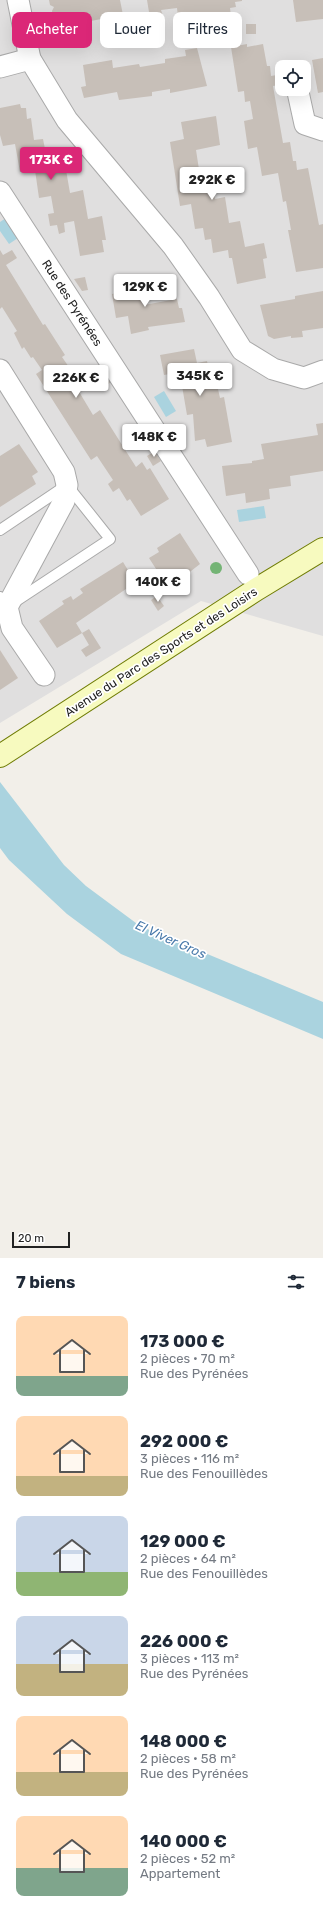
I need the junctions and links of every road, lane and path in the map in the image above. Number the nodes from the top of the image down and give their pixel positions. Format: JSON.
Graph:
{"nodes":[{"id":1,"x":18,"y":0,"type":"edge"},
{"id":2,"x":30,"y":59,"type":"junction"},
{"id":3,"x":0,"y":67,"type":"edge"},
{"id":4,"x":299,"y":96,"type":"edge"},
{"id":5,"x":323,"y":130,"type":"edge"},
{"id":6,"x":0,"y":192,"type":"edge"},
{"id":7,"x":0,"y":370,"type":"edge"},
{"id":8,"x":314,"y":375,"type":"edge"},
{"id":9,"x":67,"y":485,"type":"junction"},
{"id":10,"x":0,"y":530,"type":"edge"},
{"id":11,"x":320,"y":556,"type":"edge"},
{"id":12,"x":248,"y":574,"type":"dead end"},
{"id":13,"x":4,"y":602,"type":"edge"},
{"id":14,"x":44,"y":675,"type":"dead end"},
{"id":15,"x":0,"y":756,"type":"edge"}],
"edges":[{"from":1,"to":2,"type":"street"},
{"from":2,"to":3,"type":"street"},
{"from":2,"to":8,"type":"street"},
{"from":4,"to":5,"type":"street"},
{"from":6,"to":12,"type":"street","name":"Rue des Pyrénées"},
{"from":7,"to":9,"type":"street"},
{"from":9,"to":10,"type":"lane"},
{"from":9,"to":13,"type":"street"},
{"from":9,"to":13,"type":"lane"},
{"from":11,"to":15,"type":"main road","name":"Avenue du Parc des Sports et des Loisirs"},
{"from":13,"to":14,"type":"street"}]}
